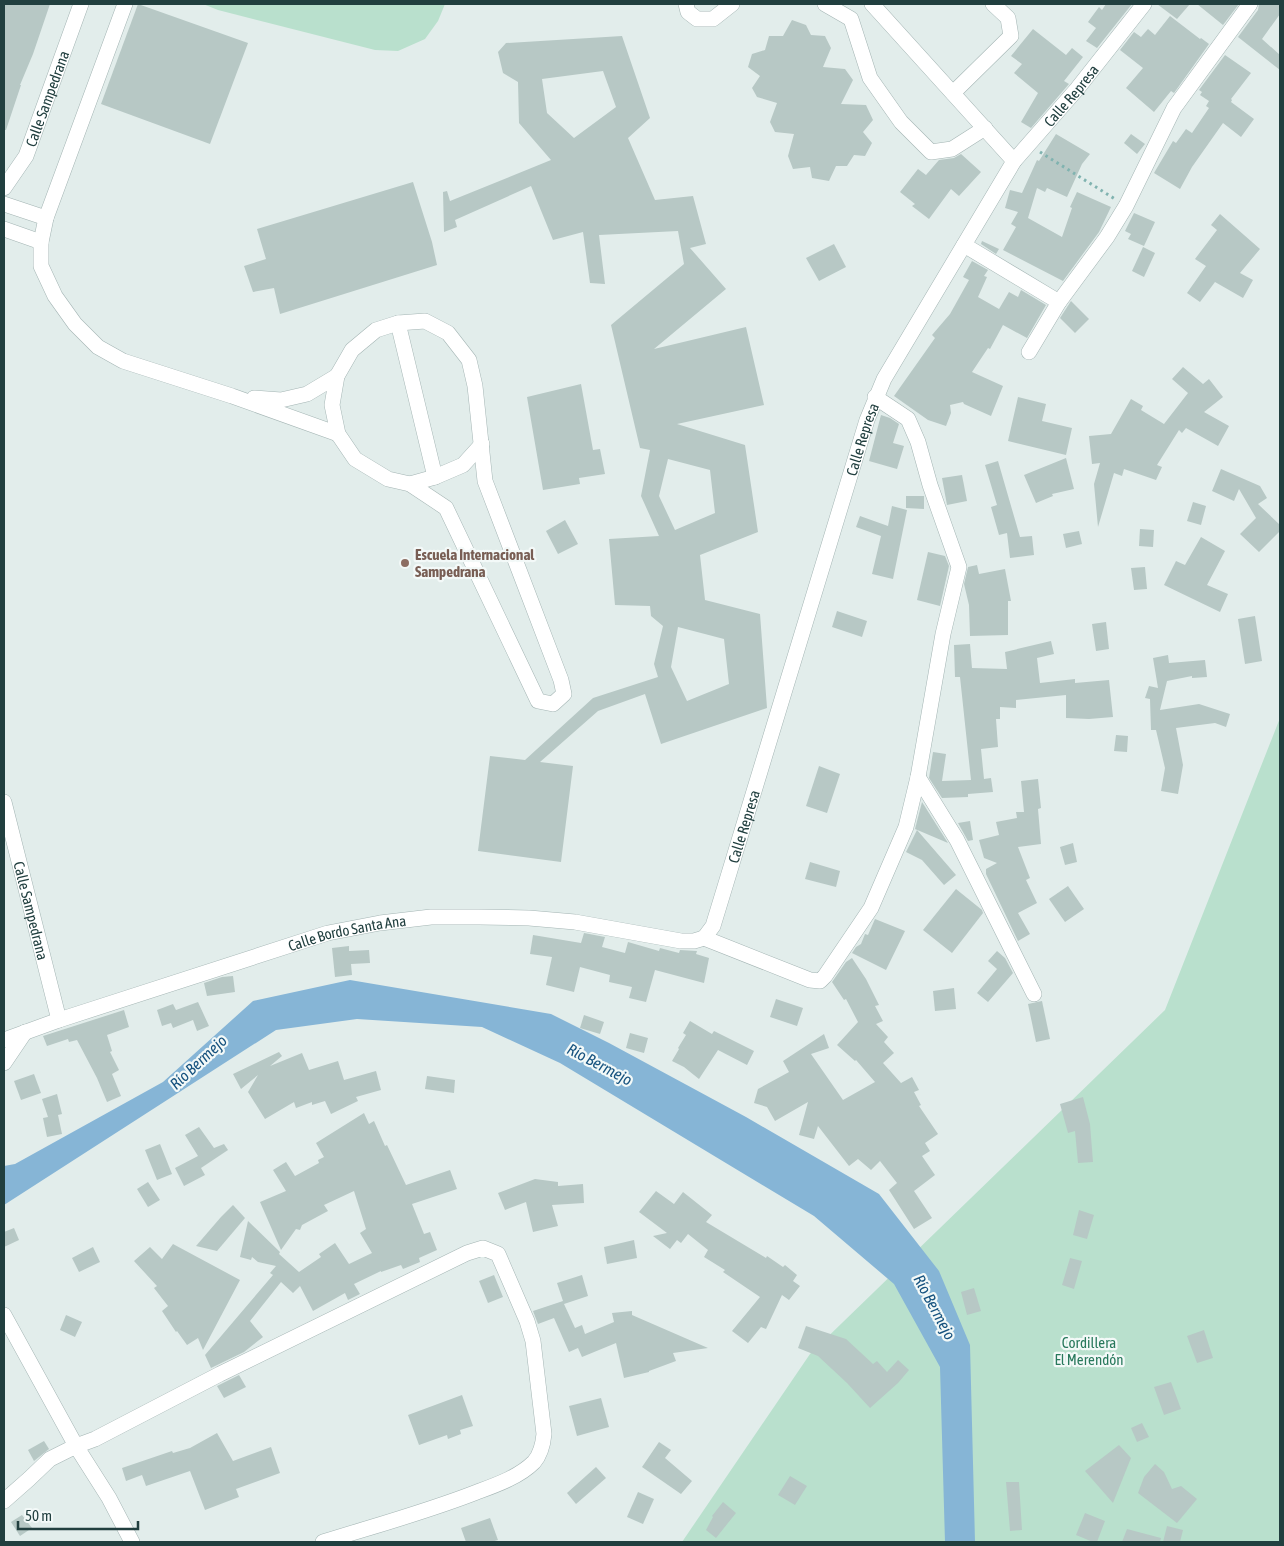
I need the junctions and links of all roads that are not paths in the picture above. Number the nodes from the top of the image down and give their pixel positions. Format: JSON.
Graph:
{"nodes":[{"id":1,"x":81,"y":4,"type":"edge"},
{"id":2,"x":125,"y":4,"type":"edge"},
{"id":3,"x":686,"y":4,"type":"edge"},
{"id":4,"x":732,"y":4,"type":"edge"},
{"id":5,"x":825,"y":4,"type":"edge"},
{"id":6,"x":872,"y":4,"type":"edge"},
{"id":7,"x":993,"y":4,"type":"edge"},
{"id":8,"x":1144,"y":4,"type":"edge"},
{"id":9,"x":1250,"y":4,"type":"edge"},
{"id":10,"x":850,"y":11,"type":"edge"},
{"id":11,"x":953,"y":93,"type":"junction"},
{"id":12,"x":985,"y":128,"type":"junction"},
{"id":13,"x":1014,"y":161,"type":"junction"},
{"id":14,"x":4,"y":188,"type":"edge"},
{"id":15,"x":4,"y":204,"type":"edge"},
{"id":16,"x":46,"y":218,"type":"junction"},
{"id":17,"x":4,"y":229,"type":"edge"},
{"id":18,"x":41,"y":242,"type":"junction"},
{"id":19,"x":964,"y":245,"type":"junction"},
{"id":20,"x":1060,"y":302,"type":"junction"},
{"id":21,"x":398,"y":323,"type":"junction"},
{"id":22,"x":1029,"y":352,"type":"dead end"},
{"id":23,"x":337,"y":376,"type":"junction"},
{"id":24,"x":232,"y":396,"type":"junction"},
{"id":25,"x":875,"y":397,"type":"junction"},
{"id":26,"x":338,"y":434,"type":"junction"},
{"id":27,"x":482,"y":444,"type":"junction"},
{"id":28,"x":435,"y":477,"type":"junction"},
{"id":29,"x":410,"y":484,"type":"junction"},
{"id":30,"x":918,"y":777,"type":"junction"},
{"id":31,"x":4,"y":802,"type":"edge"},
{"id":32,"x":704,"y":938,"type":"junction"},
{"id":33,"x":1034,"y":994,"type":"dead end"},
{"id":34,"x":59,"y":1020,"type":"junction"},
{"id":35,"x":25,"y":1032,"type":"junction"},
{"id":36,"x":4,"y":1040,"type":"edge"},
{"id":37,"x":4,"y":1063,"type":"edge"},
{"id":38,"x":4,"y":1315,"type":"edge"},
{"id":39,"x":76,"y":1446,"type":"junction"},
{"id":40,"x":4,"y":1501,"type":"edge"},
{"id":41,"x":132,"y":1542,"type":"edge"},
{"id":42,"x":323,"y":1542,"type":"edge"}],
"edges":[{"from":1,"to":14,"type":"street","name":"Calle Sampedrana"},
{"from":2,"to":16,"type":"street"},
{"from":3,"to":4,"type":"street"},
{"from":5,"to":10,"type":"street"},
{"from":6,"to":11,"type":"street"},
{"from":7,"to":11,"type":"street"},
{"from":8,"to":13,"type":"street","name":"Calle Represa"},
{"from":9,"to":20,"type":"street"},
{"from":10,"to":12,"type":"street"},
{"from":11,"to":12,"type":"street"},
{"from":12,"to":13,"type":"street"},
{"from":13,"to":19,"type":"street","name":"Calle Represa"},
{"from":15,"to":16,"type":"street"},
{"from":16,"to":18,"type":"street"},
{"from":17,"to":18,"type":"street"},
{"from":18,"to":24,"type":"street"},
{"from":19,"to":20,"type":"street"},
{"from":19,"to":25,"type":"street","name":"Calle Represa"},
{"from":20,"to":22,"type":"street"},
{"from":21,"to":23,"type":"street"},
{"from":21,"to":27,"type":"street"},
{"from":21,"to":28,"type":"street"},
{"from":23,"to":24,"type":"street"},
{"from":23,"to":26,"type":"street"},
{"from":24,"to":26,"type":"street"},
{"from":25,"to":30,"type":"street"},
{"from":25,"to":32,"type":"street","name":"Calle Represa"},
{"from":26,"to":29,"type":"street"},
{"from":27,"to":28,"type":"street"},
{"from":27,"to":29,"type":"street"},
{"from":28,"to":29,"type":"street"},
{"from":30,"to":32,"type":"street"},
{"from":30,"to":33,"type":"street"},
{"from":31,"to":34,"type":"street","name":"Calle Sampedrana"},
{"from":32,"to":34,"type":"street","name":"Calle Bordo Santa Ana"},
{"from":34,"to":35,"type":"street","name":"Calle Bordo Santa Ana"},
{"from":35,"to":36,"type":"street","name":"Calle Bordo Santa Ana"},
{"from":35,"to":37,"type":"street"},
{"from":38,"to":39,"type":"street"},
{"from":39,"to":40,"type":"street"},
{"from":39,"to":41,"type":"street"},
{"from":39,"to":42,"type":"street"}]}
